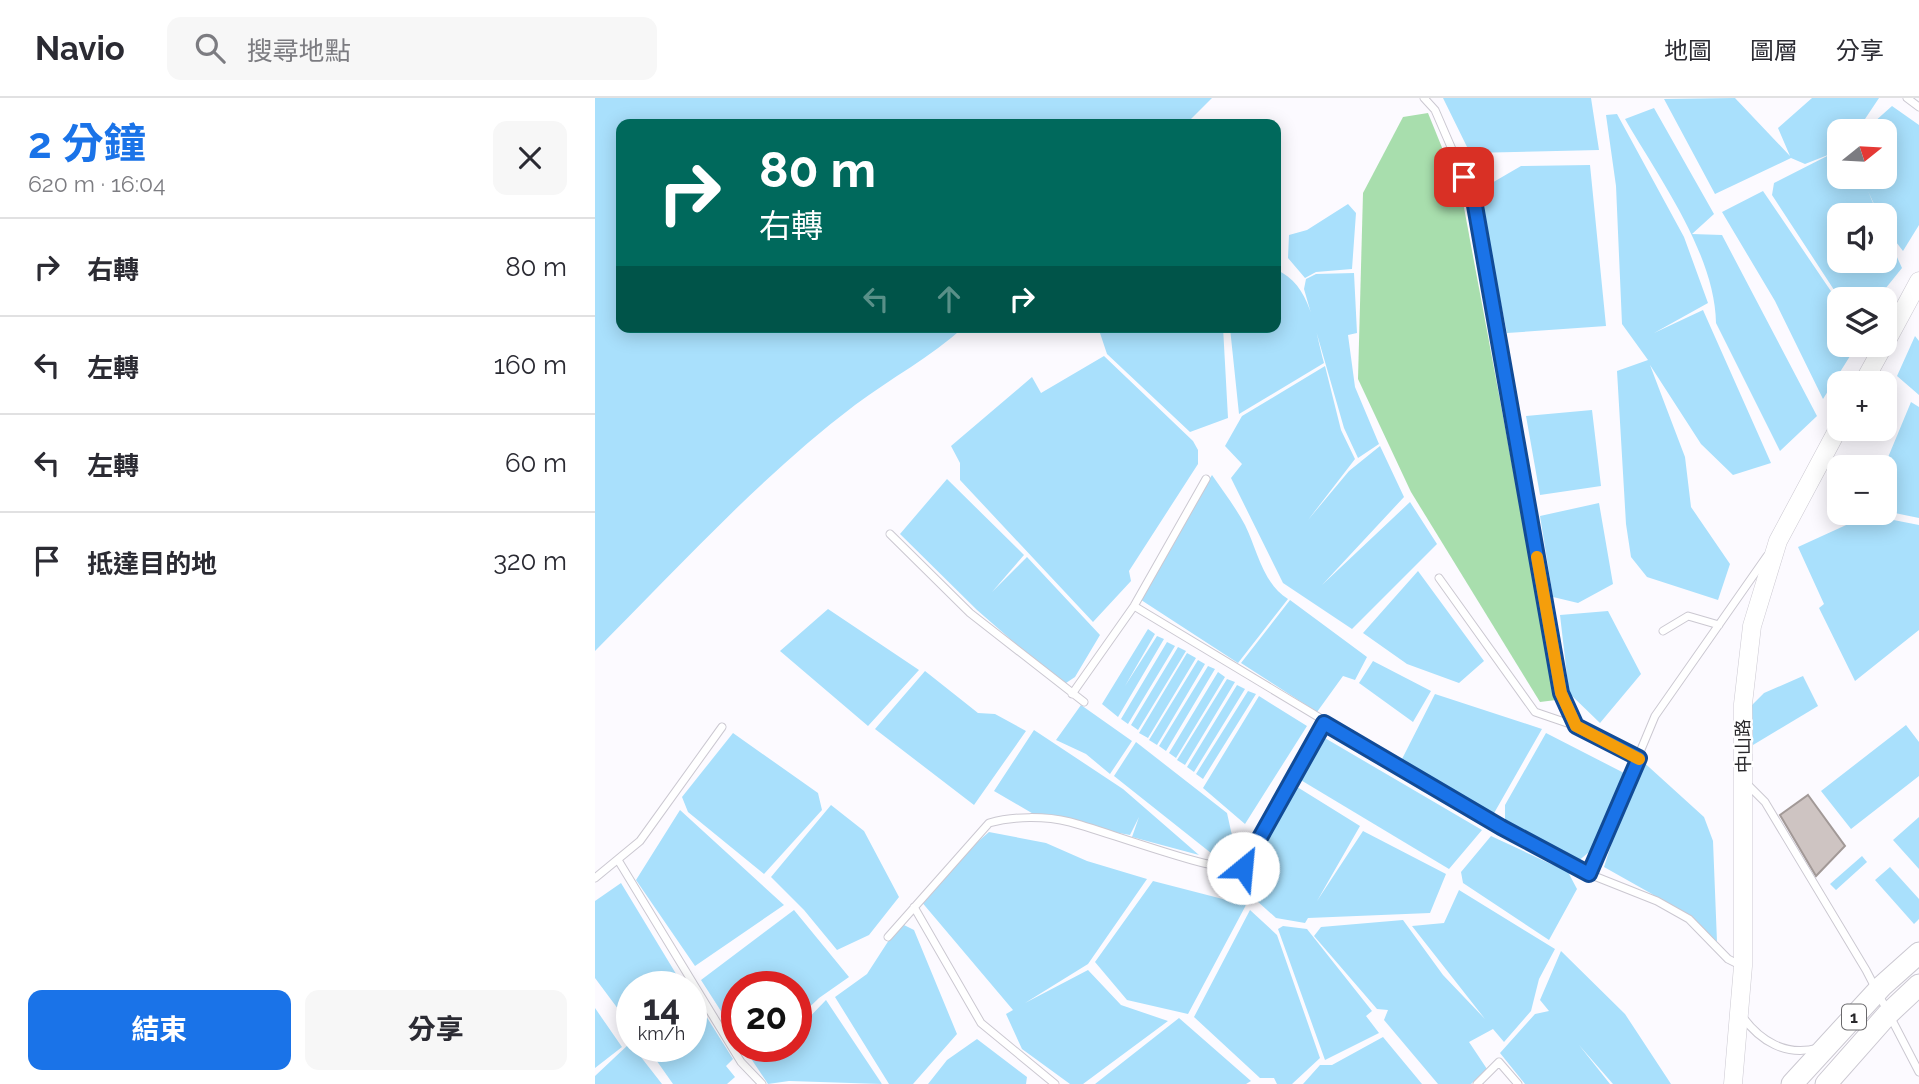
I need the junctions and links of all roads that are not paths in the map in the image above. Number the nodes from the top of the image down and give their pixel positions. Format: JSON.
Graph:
{"nodes":[{"id":1,"x":1424,"y":98,"type":"edge"},
{"id":2,"x":1907,"y":98,"type":"edge"},
{"id":3,"x":1919,"y":107,"type":"edge"},
{"id":4,"x":1919,"y":281,"type":"edge"},
{"id":5,"x":1897,"y":321,"type":"edge"},
{"id":6,"x":1832,"y":441,"type":"edge"},
{"id":7,"x":1206,"y":478,"type":"dead end"},
{"id":8,"x":890,"y":534,"type":"dead end"},
{"id":9,"x":1777,"y":541,"type":"junction"},
{"id":10,"x":1439,"y":578,"type":"dead end"},
{"id":11,"x":1134,"y":606,"type":"junction"},
{"id":12,"x":1719,"y":625,"type":"junction"},
{"id":13,"x":1663,"y":631,"type":"dead end"},
{"id":14,"x":1072,"y":694,"type":"junction"},
{"id":15,"x":1084,"y":702,"type":"dead end"},
{"id":16,"x":1324,"y":723,"type":"junction"},
{"id":17,"x":1576,"y":726,"type":"junction"},
{"id":18,"x":722,"y":727,"type":"dead end"},
{"id":19,"x":1639,"y":758,"type":"junction"},
{"id":20,"x":1744,"y":781,"type":"junction"},
{"id":21,"x":618,"y":860,"type":"junction"},
{"id":22,"x":1589,"y":874,"type":"junction"},
{"id":23,"x":595,"y":878,"type":"edge"},
{"id":24,"x":914,"y":907,"type":"junction"},
{"id":25,"x":888,"y":937,"type":"dead end"},
{"id":26,"x":1919,"y":953,"type":"edge"},
{"id":27,"x":1742,"y":967,"type":"junction"},
{"id":28,"x":1919,"y":985,"type":"edge"},
{"id":29,"x":1877,"y":992,"type":"junction"},
{"id":30,"x":1739,"y":1012,"type":"junction"},
{"id":31,"x":1887,"y":1015,"type":"junction"},
{"id":32,"x":1829,"y":1044,"type":"junction"},
{"id":33,"x":1919,"y":1072,"type":"edge"},
{"id":34,"x":762,"y":1084,"type":"edge"},
{"id":35,"x":1055,"y":1084,"type":"edge"},
{"id":36,"x":1478,"y":1084,"type":"edge"},
{"id":37,"x":1518,"y":1084,"type":"edge"},
{"id":38,"x":1733,"y":1084,"type":"edge"},
{"id":39,"x":1792,"y":1084,"type":"edge"},
{"id":40,"x":1826,"y":1084,"type":"edge"}],
"edges":[{"from":1,"to":17,"type":"lane"},
{"from":2,"to":3,"type":"lane"},
{"from":4,"to":5,"type":"street"},
{"from":6,"to":9,"type":"street","name":"中山路"},
{"from":7,"to":11,"type":"lane"},
{"from":8,"to":14,"type":"lane"},
{"from":9,"to":12,"type":"lane"},
{"from":9,"to":20,"type":"street","name":"中山路"},
{"from":10,"to":17,"type":"lane"},
{"from":11,"to":14,"type":"lane"},
{"from":11,"to":16,"type":"lane"},
{"from":12,"to":13,"type":"lane"},
{"from":12,"to":19,"type":"lane"},
{"from":14,"to":15,"type":"lane"},
{"from":16,"to":22,"type":"lane"},
{"from":16,"to":24,"type":"lane"},
{"from":17,"to":19,"type":"lane"},
{"from":18,"to":21,"type":"lane"},
{"from":19,"to":22,"type":"lane"},
{"from":20,"to":27,"type":"street","name":"中山路"},
{"from":20,"to":29,"type":"lane"},
{"from":21,"to":23,"type":"lane"},
{"from":21,"to":34,"type":"lane"},
{"from":22,"to":27,"type":"lane"},
{"from":24,"to":25,"type":"lane"},
{"from":24,"to":35,"type":"lane"},
{"from":26,"to":29,"type":"main road","number":"1"},
{"from":27,"to":30,"type":"street","name":"中山路"},
{"from":28,"to":31,"type":"main road","number":"1"},
{"from":29,"to":31,"type":"lane"},
{"from":29,"to":32,"type":"main road","number":"1"},
{"from":30,"to":32,"type":"lane"},
{"from":30,"to":38,"type":"street","name":"中山路"},
{"from":31,"to":33,"type":"lane"},
{"from":31,"to":40,"type":"main road","number":"1"},
{"from":32,"to":39,"type":"main road","number":"1"},
{"from":36,"to":37,"type":"lane"}]}
